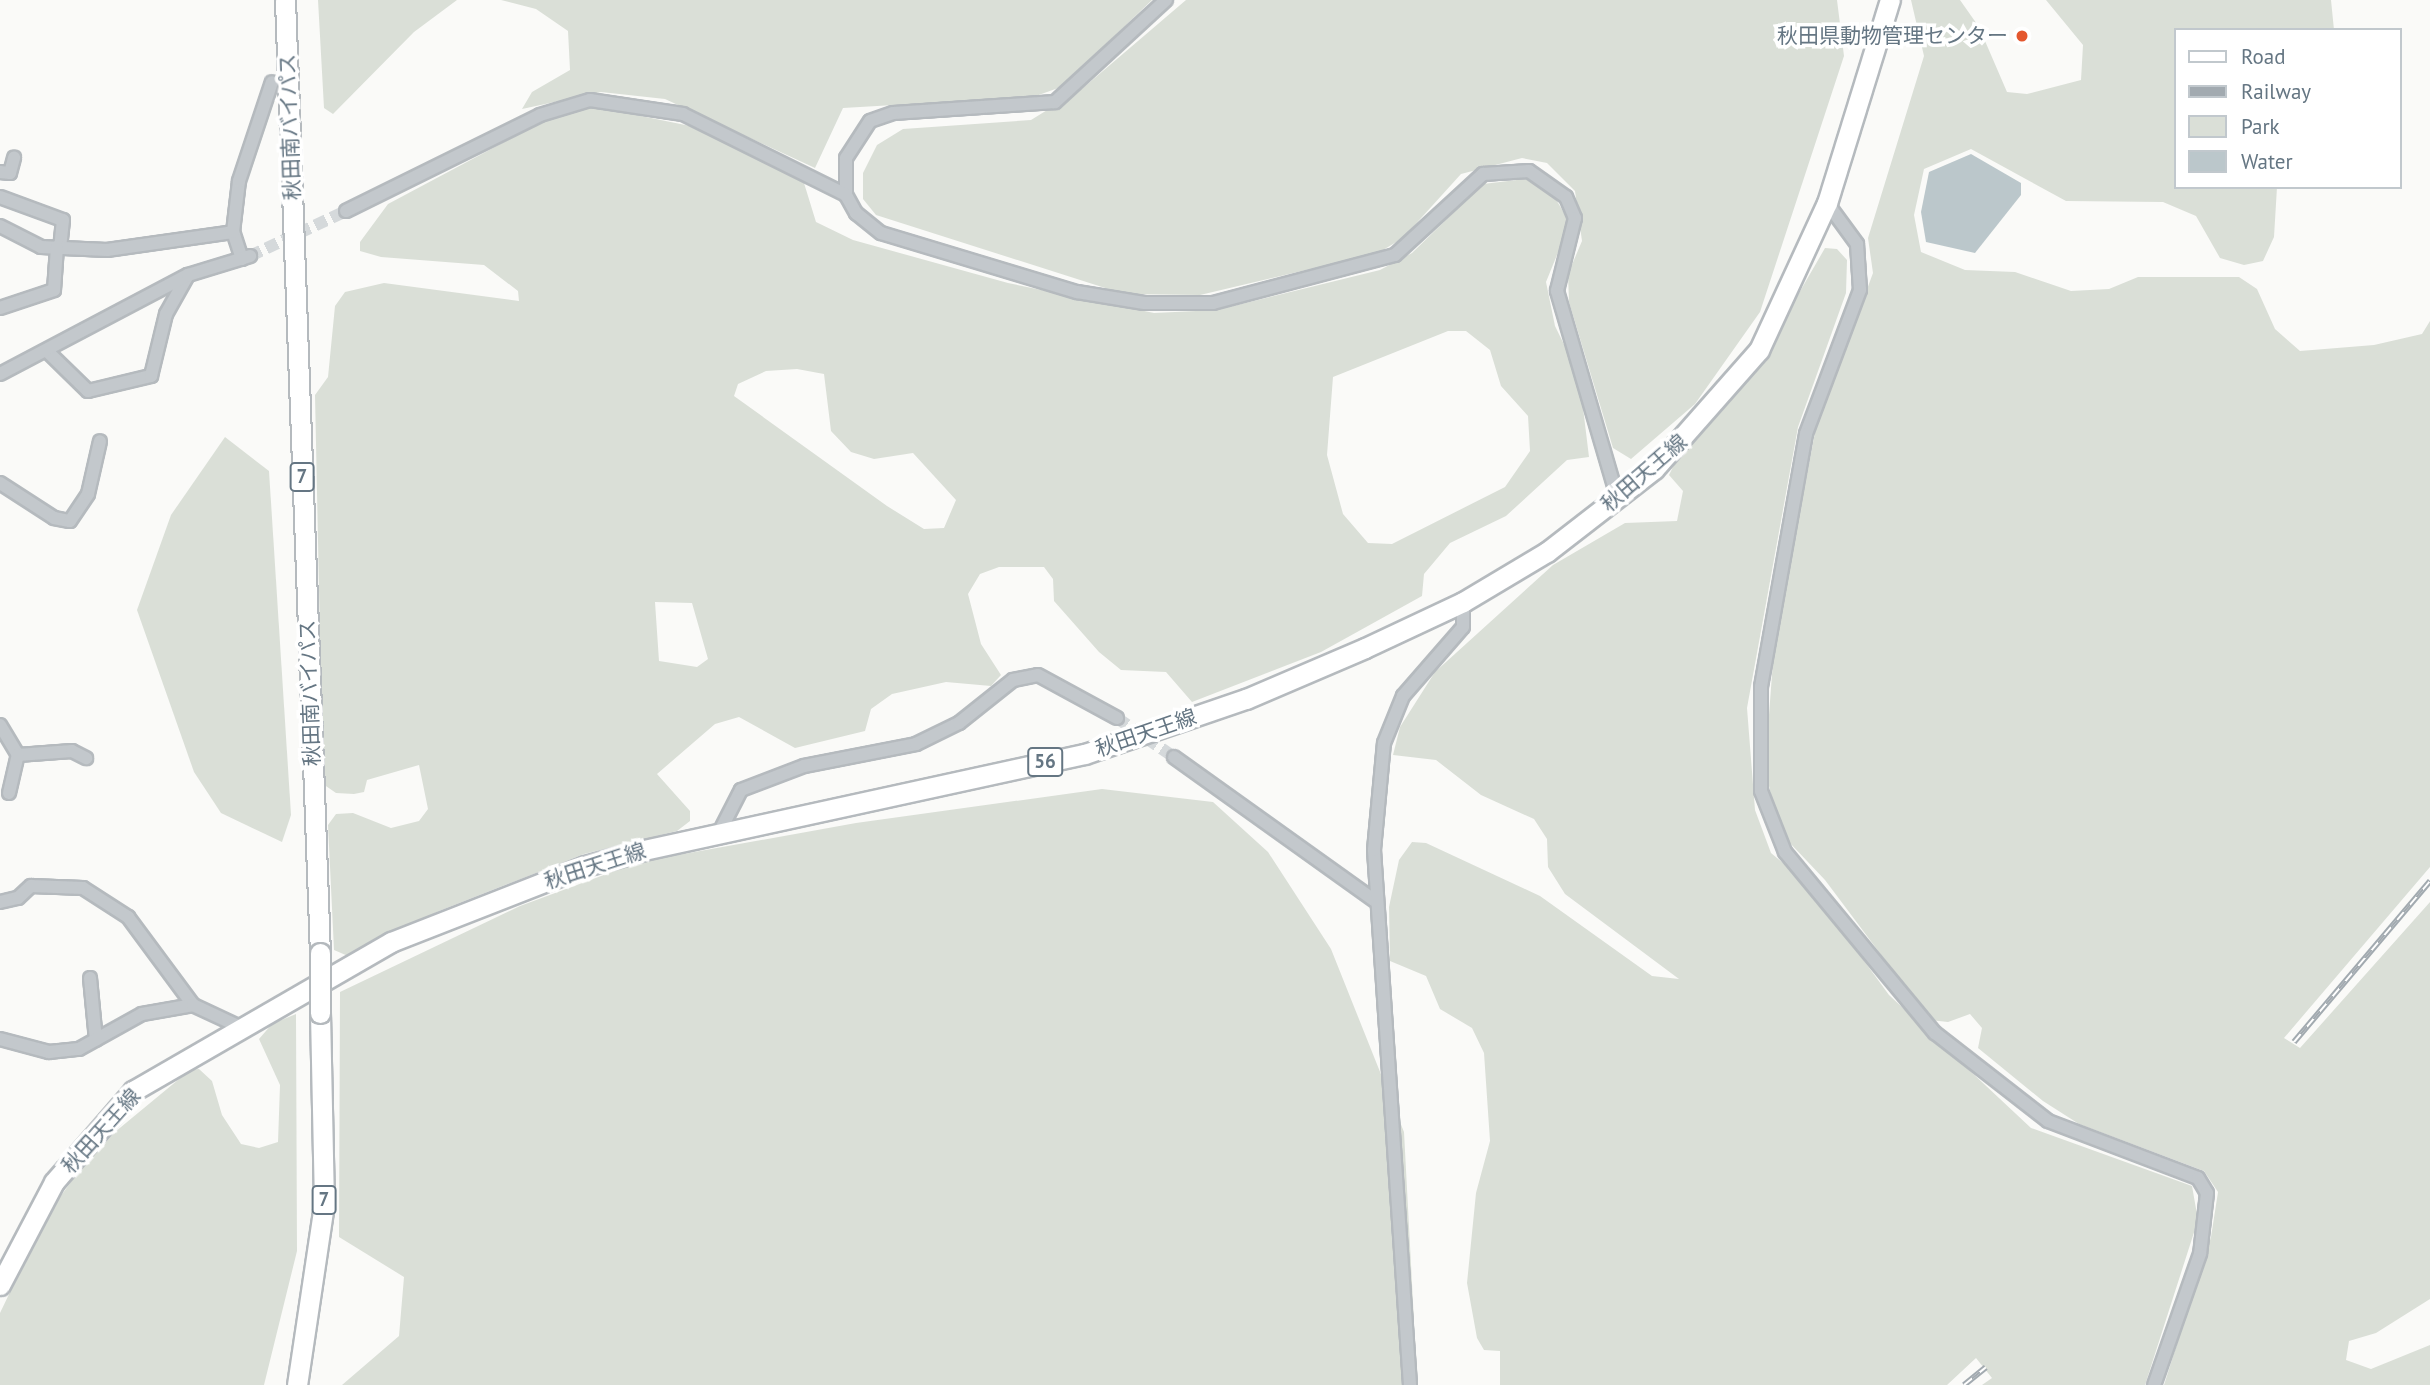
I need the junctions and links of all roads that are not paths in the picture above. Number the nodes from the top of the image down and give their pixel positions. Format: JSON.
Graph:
{"nodes":[{"id":1,"x":285,"y":0,"type":"edge"},
{"id":2,"x":1166,"y":0,"type":"edge"},
{"id":3,"x":1890,"y":0,"type":"edge"},
{"id":4,"x":272,"y":82,"type":"dead end"},
{"id":5,"x":15,"y":158,"type":"dead end"},
{"id":6,"x":0,"y":172,"type":"edge"},
{"id":7,"x":846,"y":195,"type":"junction"},
{"id":8,"x":0,"y":197,"type":"edge"},
{"id":9,"x":1826,"y":202,"type":"junction"},
{"id":10,"x":346,"y":211,"type":"tunnel mouth"},
{"id":11,"x":0,"y":226,"type":"edge"},
{"id":12,"x":233,"y":232,"type":"junction"},
{"id":13,"x":59,"y":248,"type":"junction"},
{"id":14,"x":188,"y":275,"type":"junction"},
{"id":15,"x":0,"y":308,"type":"edge"},
{"id":16,"x":48,"y":352,"type":"junction"},
{"id":17,"x":0,"y":374,"type":"edge"},
{"id":18,"x":100,"y":442,"type":"dead end"},
{"id":19,"x":0,"y":483,"type":"edge"},
{"id":20,"x":1618,"y":499,"type":"junction"},
{"id":21,"x":1463,"y":602,"type":"junction"},
{"id":22,"x":1117,"y":718,"type":"tunnel mouth"},
{"id":23,"x":0,"y":725,"type":"edge"},
{"id":24,"x":18,"y":755,"type":"junction"},
{"id":25,"x":1174,"y":757,"type":"tunnel mouth"},
{"id":26,"x":86,"y":758,"type":"dead end"},
{"id":27,"x":9,"y":793,"type":"dead end"},
{"id":28,"x":720,"y":831,"type":"junction"},
{"id":29,"x":1374,"y":900,"type":"junction"},
{"id":30,"x":0,"y":902,"type":"edge"},
{"id":31,"x":90,"y":978,"type":"dead end"},
{"id":32,"x":193,"y":1004,"type":"junction"},
{"id":33,"x":238,"y":1026,"type":"junction"},
{"id":34,"x":0,"y":1039,"type":"edge"},
{"id":35,"x":96,"y":1040,"type":"junction"},
{"id":36,"x":0,"y":1285,"type":"edge"},
{"id":37,"x":297,"y":1385,"type":"edge"},
{"id":38,"x":1410,"y":1385,"type":"edge"},
{"id":39,"x":2154,"y":1385,"type":"edge"}],
"edges":[{"from":1,"to":37,"type":"main road","name":"秋田南バイパス","number":"7","bridge":true},
{"from":2,"to":7,"type":"street"},
{"from":3,"to":9,"type":"main road","name":"秋田天王線","number":"56"},
{"from":4,"to":12,"type":"street"},
{"from":5,"to":6,"type":"street"},
{"from":7,"to":10,"type":"street"},
{"from":7,"to":20,"type":"street"},
{"from":8,"to":13,"type":"street"},
{"from":9,"to":20,"type":"main road","name":"秋田天王線","number":"56"},
{"from":9,"to":39,"type":"street"},
{"from":11,"to":13,"type":"street"},
{"from":12,"to":13,"type":"street"},
{"from":12,"to":14,"type":"street"},
{"from":13,"to":15,"type":"street"},
{"from":14,"to":16,"type":"street"},
{"from":14,"to":16,"type":"street"},
{"from":16,"to":17,"type":"street"},
{"from":18,"to":19,"type":"street"},
{"from":20,"to":21,"type":"main road","name":"秋田天王線","number":"56"},
{"from":21,"to":28,"type":"main road","name":"秋田天王線","number":"56"},
{"from":21,"to":29,"type":"street"},
{"from":22,"to":28,"type":"street"},
{"from":23,"to":24,"type":"street"},
{"from":24,"to":26,"type":"street"},
{"from":24,"to":27,"type":"street"},
{"from":25,"to":29,"type":"street"},
{"from":28,"to":33,"type":"main road","name":"秋田天王線","number":"56"},
{"from":29,"to":38,"type":"street"},
{"from":30,"to":32,"type":"street"},
{"from":31,"to":35,"type":"street"},
{"from":32,"to":33,"type":"street"},
{"from":32,"to":35,"type":"street"},
{"from":33,"to":36,"type":"main road","name":"秋田天王線","number":"56"},
{"from":34,"to":35,"type":"street"}]}
